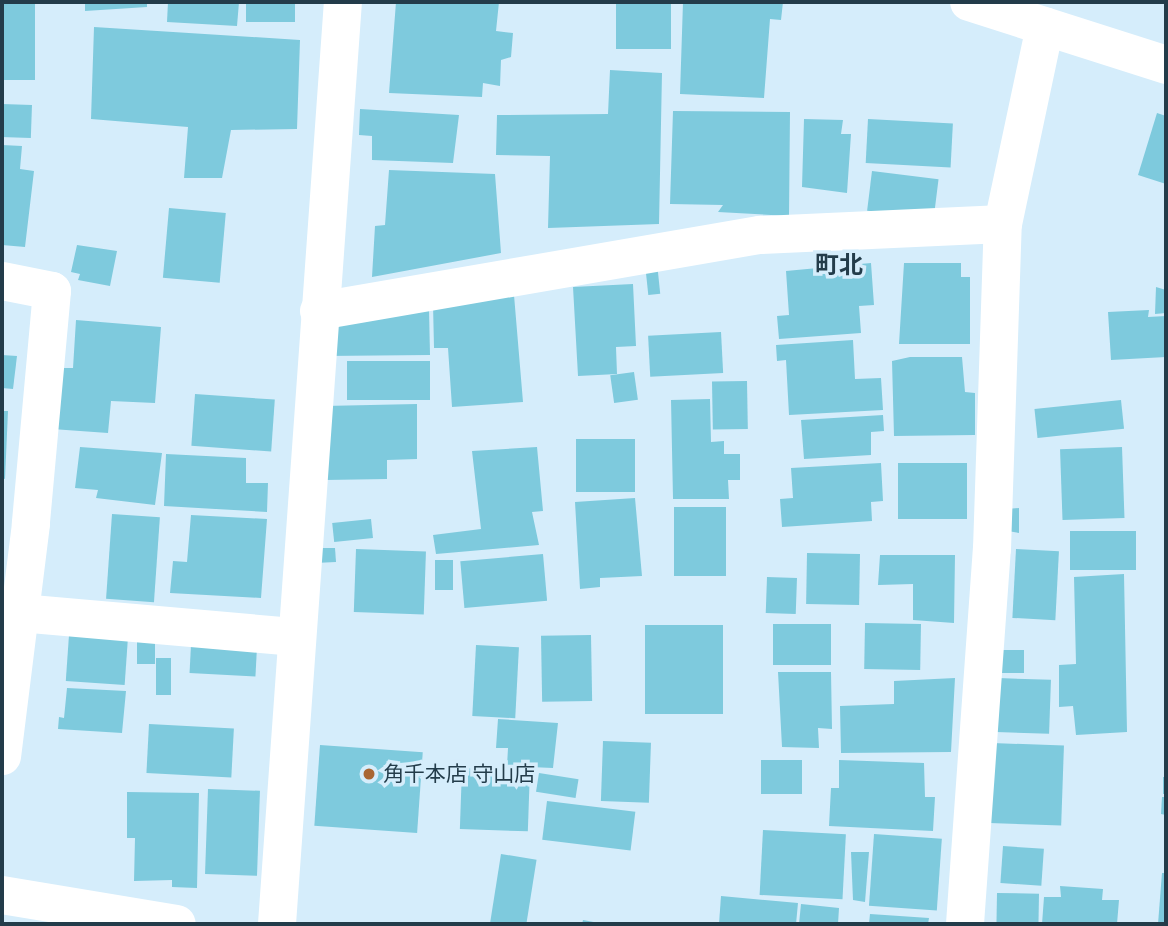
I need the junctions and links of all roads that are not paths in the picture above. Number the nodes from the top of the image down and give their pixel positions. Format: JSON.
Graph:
{"nodes":[{"id":1,"x":343,"y":2,"type":"edge"},
{"id":2,"x":969,"y":2,"type":"edge"},
{"id":3,"x":1045,"y":26,"type":"junction"},
{"id":4,"x":1166,"y":65,"type":"edge"},
{"id":5,"x":1003,"y":224,"type":"junction"},
{"id":6,"x":2,"y":281,"type":"edge"},
{"id":7,"x":319,"y":311,"type":"junction"},
{"id":8,"x":20,"y":613,"type":"junction"},
{"id":9,"x":296,"y":637,"type":"junction"},
{"id":10,"x":2,"y":756,"type":"edge"},
{"id":11,"x":2,"y":895,"type":"edge"},
{"id":12,"x":177,"y":924,"type":"edge"},
{"id":13,"x":277,"y":924,"type":"edge"},
{"id":14,"x":965,"y":924,"type":"edge"}],
"edges":[{"from":1,"to":7,"type":"street"},
{"from":2,"to":3,"type":"street"},
{"from":3,"to":4,"type":"street"},
{"from":3,"to":5,"type":"street"},
{"from":5,"to":7,"type":"street"},
{"from":5,"to":14,"type":"street"},
{"from":6,"to":8,"type":"street"},
{"from":7,"to":9,"type":"street"},
{"from":8,"to":9,"type":"street"},
{"from":8,"to":10,"type":"street"},
{"from":9,"to":13,"type":"street"},
{"from":11,"to":12,"type":"street"}]}
